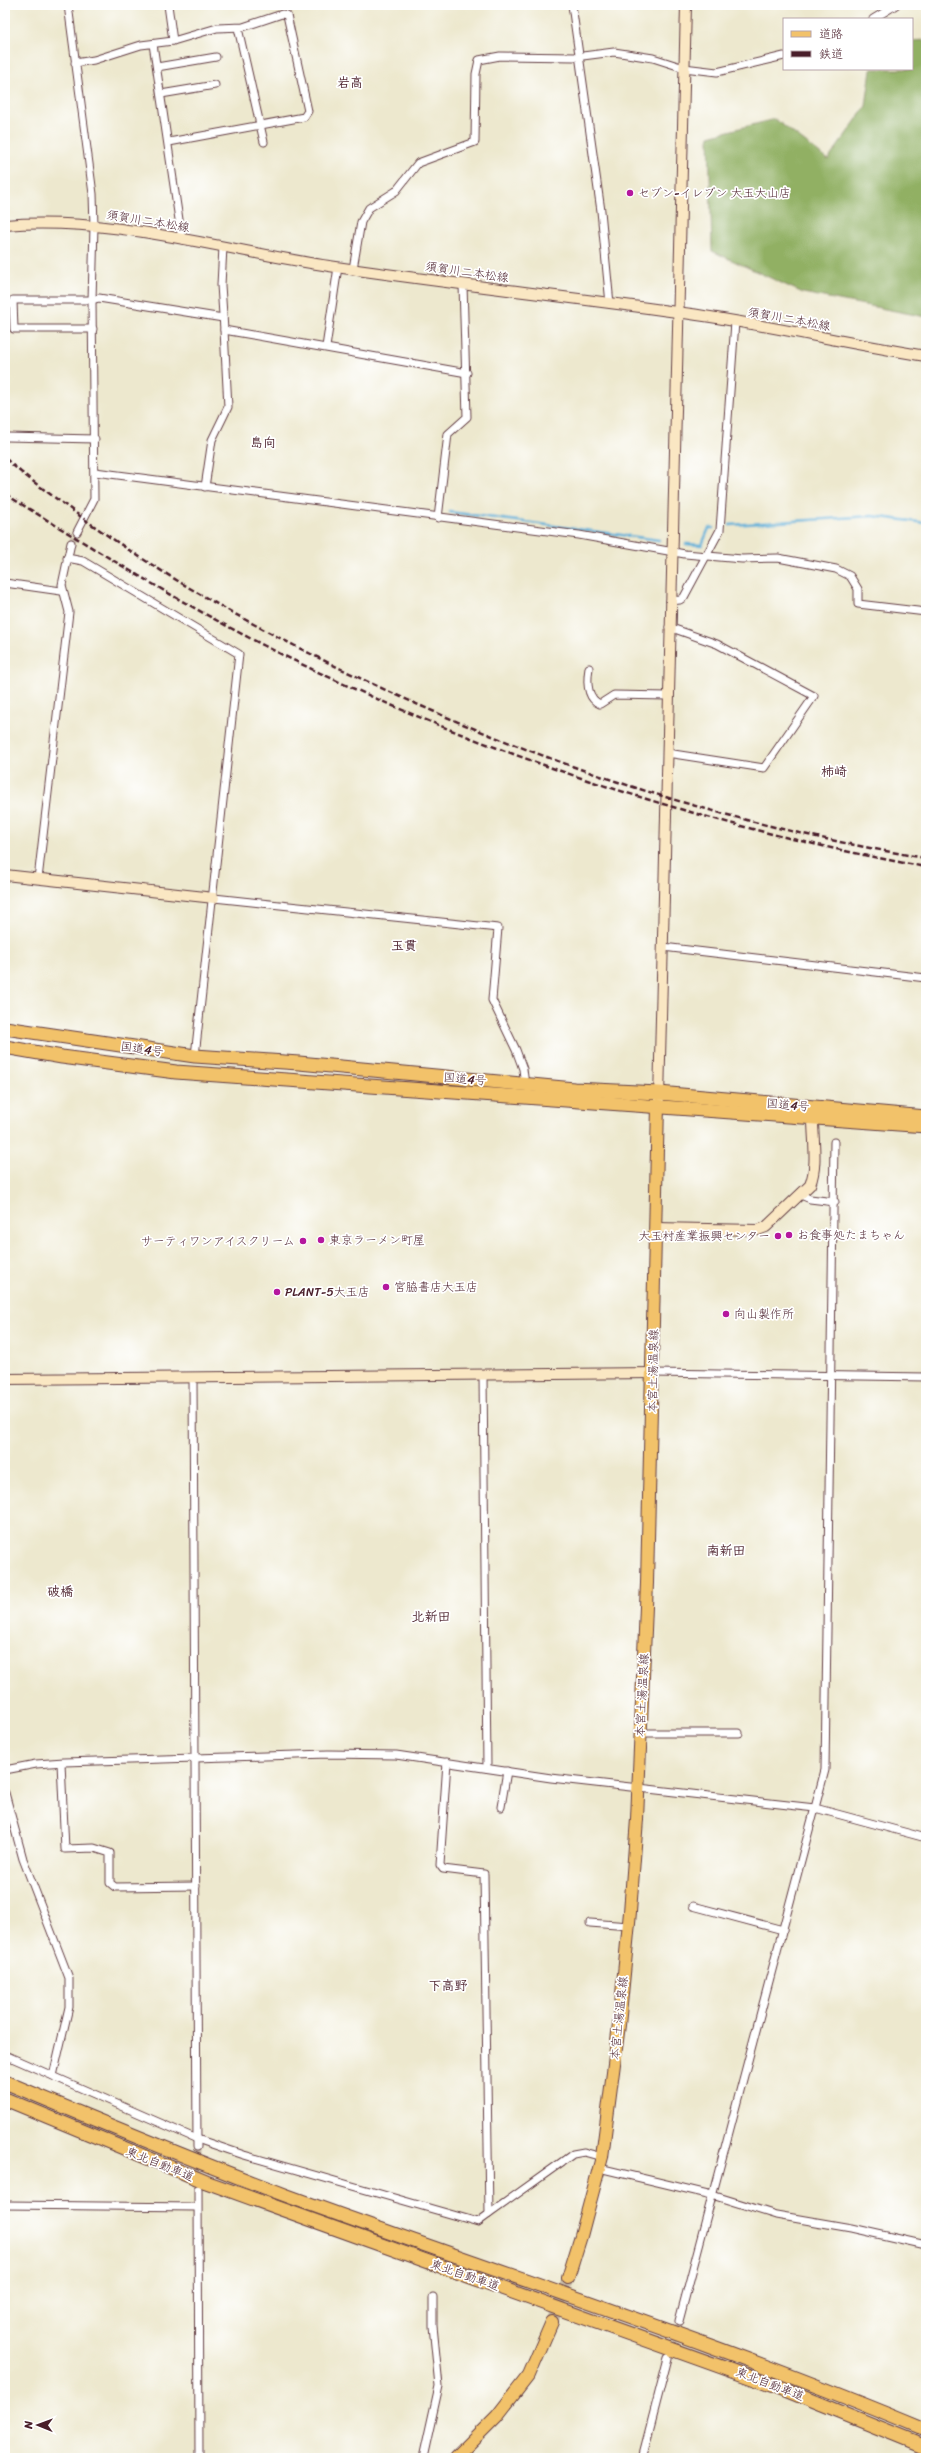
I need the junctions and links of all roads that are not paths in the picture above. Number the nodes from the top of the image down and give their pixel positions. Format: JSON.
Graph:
{"nodes":[{"id":1,"x":68,"y":5,"type":"edge"},
{"id":2,"x":168,"y":5,"type":"edge"},
{"id":3,"x":572,"y":5,"type":"edge"},
{"id":4,"x":686,"y":5,"type":"edge"},
{"id":5,"x":896,"y":5,"type":"edge"},
{"id":6,"x":874,"y":18,"type":"edge"},
{"id":7,"x":238,"y":28,"type":"junction"},
{"id":8,"x":173,"y":41,"type":"junction"},
{"id":9,"x":153,"y":44,"type":"junction"},
{"id":10,"x":580,"y":56,"type":"junction"},
{"id":11,"x":783,"y":56,"type":"edge"},
{"id":12,"x":216,"y":57,"type":"dead end"},
{"id":13,"x":75,"y":63,"type":"junction"},
{"id":14,"x":157,"y":67,"type":"junction"},
{"id":15,"x":684,"y":68,"type":"junction"},
{"id":16,"x":215,"y":85,"type":"dead end"},
{"id":17,"x":161,"y":94,"type":"junction"},
{"id":18,"x":261,"y":126,"type":"junction"},
{"id":19,"x":169,"y":142,"type":"junction"},
{"id":20,"x":264,"y":142,"type":"dead end"},
{"id":21,"x":5,"y":225,"type":"edge"},
{"id":22,"x":94,"y":226,"type":"junction"},
{"id":23,"x":182,"y":240,"type":"junction"},
{"id":24,"x":223,"y":247,"type":"junction"},
{"id":25,"x":338,"y":267,"type":"junction"},
{"id":26,"x":353,"y":269,"type":"junction"},
{"id":27,"x":463,"y":285,"type":"junction"},
{"id":28,"x":92,"y":300,"type":"junction"},
{"id":29,"x":610,"y":304,"type":"junction"},
{"id":30,"x":680,"y":312,"type":"junction"},
{"id":31,"x":223,"y":318,"type":"junction"},
{"id":32,"x":735,"y":322,"type":"junction"},
{"id":33,"x":93,"y":329,"type":"junction"},
{"id":34,"x":224,"y":330,"type":"junction"},
{"id":35,"x":326,"y":347,"type":"junction"},
{"id":36,"x":926,"y":356,"type":"edge"},
{"id":37,"x":466,"y":372,"type":"junction"},
{"id":38,"x":7,"y":437,"type":"dead end"},
{"id":39,"x":95,"y":439,"type":"junction"},
{"id":40,"x":95,"y":472,"type":"junction"},
{"id":41,"x":205,"y":487,"type":"junction"},
{"id":42,"x":438,"y":518,"type":"junction"},
{"id":43,"x":77,"y":532,"type":"tunnel mouth"},
{"id":44,"x":71,"y":543,"type":"tunnel mouth"},
{"id":45,"x":672,"y":550,"type":"junction"},
{"id":46,"x":708,"y":556,"type":"junction"},
{"id":47,"x":67,"y":558,"type":"junction"},
{"id":48,"x":5,"y":583,"type":"edge"},
{"id":49,"x":61,"y":591,"type":"junction"},
{"id":50,"x":670,"y":601,"type":"junction"},
{"id":51,"x":926,"y":612,"type":"edge"},
{"id":52,"x":669,"y":627,"type":"junction"},
{"id":53,"x":588,"y":668,"type":"dead end"},
{"id":54,"x":668,"y":696,"type":"junction"},
{"id":55,"x":667,"y":752,"type":"junction"},
{"id":56,"x":5,"y":875,"type":"edge"},
{"id":57,"x":38,"y":879,"type":"junction"},
{"id":58,"x":214,"y":898,"type":"junction"},
{"id":59,"x":663,"y":947,"type":"junction"},
{"id":60,"x":926,"y":978,"type":"edge"},
{"id":61,"x":5,"y":1028,"type":"edge"},
{"id":62,"x":5,"y":1047,"type":"edge"},
{"id":63,"x":195,"y":1056,"type":"junction"},
{"id":64,"x":525,"y":1085,"type":"junction"},
{"id":65,"x":659,"y":1099,"type":"junction"},
{"id":66,"x":926,"y":1117,"type":"edge"},
{"id":67,"x":813,"y":1119,"type":"junction"},
{"id":68,"x":926,"y":1126,"type":"edge"},
{"id":69,"x":834,"y":1142,"type":"dead end"},
{"id":70,"x":801,"y":1195,"type":"junction"},
{"id":71,"x":835,"y":1202,"type":"junction"},
{"id":72,"x":656,"y":1228,"type":"junction"},
{"id":73,"x":653,"y":1373,"type":"junction"},
{"id":74,"x":832,"y":1374,"type":"junction"},
{"id":75,"x":483,"y":1375,"type":"junction"},
{"id":76,"x":193,"y":1377,"type":"junction"},
{"id":77,"x":926,"y":1377,"type":"edge"},
{"id":78,"x":5,"y":1379,"type":"edge"},
{"id":79,"x":640,"y":1733,"type":"junction"},
{"id":80,"x":739,"y":1733,"type":"dead end"},
{"id":81,"x":195,"y":1758,"type":"junction"},
{"id":82,"x":61,"y":1762,"type":"junction"},
{"id":83,"x":447,"y":1762,"type":"junction"},
{"id":84,"x":487,"y":1768,"type":"junction"},
{"id":85,"x":5,"y":1770,"type":"edge"},
{"id":86,"x":507,"y":1771,"type":"junction"},
{"id":87,"x":637,"y":1787,"type":"junction"},
{"id":88,"x":5,"y":1792,"type":"edge"},
{"id":89,"x":501,"y":1807,"type":"dead end"},
{"id":90,"x":815,"y":1808,"type":"junction"},
{"id":91,"x":926,"y":1838,"type":"edge"},
{"id":92,"x":196,"y":1886,"type":"junction"},
{"id":93,"x":693,"y":1906,"type":"dead end"},
{"id":94,"x":590,"y":1923,"type":"dead end"},
{"id":95,"x":629,"y":1926,"type":"junction"},
{"id":96,"x":783,"y":1930,"type":"junction"},
{"id":97,"x":5,"y":2055,"type":"edge"},
{"id":98,"x":53,"y":2076,"type":"junction"},
{"id":99,"x":5,"y":2082,"type":"edge"},
{"id":100,"x":5,"y":2099,"type":"edge"},
{"id":101,"x":197,"y":2139,"type":"junction"},
{"id":102,"x":197,"y":2147,"type":"tunnel mouth"},
{"id":103,"x":600,"y":2163,"type":"junction"},
{"id":104,"x":198,"y":2190,"type":"dead end"},
{"id":105,"x":712,"y":2195,"type":"junction"},
{"id":106,"x":5,"y":2205,"type":"edge"},
{"id":107,"x":197,"y":2206,"type":"junction"},
{"id":108,"x":489,"y":2214,"type":"junction"},
{"id":109,"x":926,"y":2245,"type":"edge"},
{"id":110,"x":568,"y":2278,"type":"tunnel mouth"},
{"id":111,"x":433,"y":2298,"type":"dead end"},
{"id":112,"x":679,"y":2321,"type":"tunnel mouth"},
{"id":113,"x":552,"y":2322,"type":"tunnel mouth"},
{"id":114,"x":668,"y":2358,"type":"tunnel mouth"},
{"id":115,"x":926,"y":2430,"type":"edge"},
{"id":116,"x":926,"y":2447,"type":"edge"},
{"id":117,"x":199,"y":2458,"type":"edge"},
{"id":118,"x":423,"y":2458,"type":"edge"},
{"id":119,"x":455,"y":2458,"type":"edge"},
{"id":120,"x":642,"y":2458,"type":"edge"}],
"edges":[{"from":1,"to":13,"type":"street"},
{"from":2,"to":8,"type":"street"},
{"from":3,"to":10,"type":"street"},
{"from":4,"to":15,"type":"street"},
{"from":5,"to":6,"type":"street"},
{"from":7,"to":8,"type":"street"},
{"from":7,"to":18,"type":"street"},
{"from":7,"to":18,"type":"street"},
{"from":8,"to":9,"type":"street"},
{"from":9,"to":13,"type":"street"},
{"from":9,"to":14,"type":"street"},
{"from":10,"to":15,"type":"street"},
{"from":10,"to":26,"type":"street"},
{"from":10,"to":29,"type":"street"},
{"from":11,"to":15,"type":"street"},
{"from":12,"to":14,"type":"street"},
{"from":13,"to":22,"type":"street"},
{"from":14,"to":17,"type":"street"},
{"from":15,"to":30,"type":"street"},
{"from":16,"to":17,"type":"street"},
{"from":17,"to":19,"type":"street"},
{"from":18,"to":19,"type":"street"},
{"from":18,"to":20,"type":"street"},
{"from":19,"to":23,"type":"street"},
{"from":21,"to":22,"type":"street","name":"須賀川二本松線"},
{"from":22,"to":23,"type":"street","name":"須賀川二本松線"},
{"from":22,"to":28,"type":"street"},
{"from":23,"to":24,"type":"street","name":"須賀川二本松線"},
{"from":24,"to":25,"type":"street","name":"須賀川二本松線"},
{"from":24,"to":31,"type":"street"},
{"from":25,"to":26,"type":"street","name":"須賀川二本松線"},
{"from":25,"to":35,"type":"street"},
{"from":26,"to":27,"type":"street","name":"須賀川二本松線"},
{"from":27,"to":29,"type":"street","name":"須賀川二本松線"},
{"from":27,"to":37,"type":"street"},
{"from":28,"to":31,"type":"street"},
{"from":28,"to":33,"type":"street"},
{"from":28,"to":33,"type":"street"},
{"from":29,"to":30,"type":"street","name":"須賀川二本松線"},
{"from":30,"to":32,"type":"street","name":"須賀川二本松線"},
{"from":30,"to":45,"type":"street"},
{"from":31,"to":34,"type":"street"},
{"from":32,"to":36,"type":"street","name":"須賀川二本松線"},
{"from":32,"to":46,"type":"street"},
{"from":33,"to":39,"type":"street"},
{"from":34,"to":35,"type":"street"},
{"from":34,"to":41,"type":"street"},
{"from":35,"to":37,"type":"street"},
{"from":37,"to":42,"type":"street"},
{"from":38,"to":39,"type":"street"},
{"from":39,"to":40,"type":"street"},
{"from":40,"to":41,"type":"street"},
{"from":40,"to":43,"type":"street"},
{"from":41,"to":42,"type":"street"},
{"from":42,"to":45,"type":"street"},
{"from":44,"to":47,"type":"street"},
{"from":45,"to":46,"type":"street"},
{"from":45,"to":50,"type":"street"},
{"from":46,"to":50,"type":"street"},
{"from":46,"to":51,"type":"street"},
{"from":47,"to":49,"type":"street"},
{"from":47,"to":58,"type":"street"},
{"from":48,"to":49,"type":"street"},
{"from":49,"to":57,"type":"street"},
{"from":50,"to":52,"type":"street"},
{"from":52,"to":54,"type":"street"},
{"from":52,"to":55,"type":"street"},
{"from":53,"to":54,"type":"street"},
{"from":54,"to":55,"type":"street"},
{"from":55,"to":59,"type":"street"},
{"from":56,"to":57,"type":"street"},
{"from":57,"to":58,"type":"street"},
{"from":58,"to":63,"type":"street"},
{"from":58,"to":64,"type":"street"},
{"from":59,"to":60,"type":"street"},
{"from":59,"to":65,"type":"street"},
{"from":61,"to":63,"type":"highway","name":"国道4号"},
{"from":62,"to":65,"type":"highway","name":"国道4号"},
{"from":63,"to":64,"type":"highway","name":"国道4号"},
{"from":64,"to":65,"type":"highway","name":"国道4号"},
{"from":65,"to":66,"type":"highway","name":"国道4号"},
{"from":65,"to":67,"type":"highway","name":"国道4号"},
{"from":65,"to":72,"type":"main road","name":"本宮土湯温泉線"},
{"from":67,"to":68,"type":"highway","name":"国道4号"},
{"from":67,"to":70,"type":"street"},
{"from":69,"to":71,"type":"street"},
{"from":70,"to":71,"type":"street"},
{"from":70,"to":72,"type":"street"},
{"from":71,"to":74,"type":"street"},
{"from":72,"to":73,"type":"main road","name":"本宮土湯温泉線"},
{"from":73,"to":74,"type":"street"},
{"from":73,"to":75,"type":"street"},
{"from":73,"to":79,"type":"main road","name":"本宮土湯温泉線"},
{"from":74,"to":77,"type":"street"},
{"from":74,"to":90,"type":"street"},
{"from":75,"to":76,"type":"street"},
{"from":75,"to":84,"type":"street"},
{"from":76,"to":78,"type":"street"},
{"from":76,"to":81,"type":"street"},
{"from":79,"to":80,"type":"street"},
{"from":79,"to":87,"type":"main road","name":"本宮土湯温泉線"},
{"from":81,"to":82,"type":"street"},
{"from":81,"to":83,"type":"street"},
{"from":81,"to":92,"type":"street"},
{"from":82,"to":85,"type":"street"},
{"from":82,"to":92,"type":"street"},
{"from":83,"to":84,"type":"street"},
{"from":83,"to":108,"type":"street"},
{"from":84,"to":86,"type":"street"},
{"from":86,"to":87,"type":"street"},
{"from":86,"to":89,"type":"street"},
{"from":87,"to":90,"type":"street"},
{"from":87,"to":95,"type":"main road","name":"本宮土湯温泉線"},
{"from":88,"to":98,"type":"street"},
{"from":90,"to":91,"type":"street"},
{"from":90,"to":96,"type":"street"},
{"from":92,"to":101,"type":"street"},
{"from":93,"to":96,"type":"street"},
{"from":94,"to":95,"type":"street"},
{"from":95,"to":103,"type":"main road","name":"本宮土湯温泉線"},
{"from":96,"to":105,"type":"street"},
{"from":97,"to":98,"type":"street"},
{"from":98,"to":101,"type":"street"},
{"from":99,"to":115,"type":"highway","name":"東北自動車道"},
{"from":100,"to":116,"type":"highway","name":"東北自動車道"},
{"from":101,"to":102,"type":"street"},
{"from":101,"to":108,"type":"street"},
{"from":103,"to":105,"type":"street"},
{"from":103,"to":108,"type":"street"},
{"from":103,"to":110,"type":"main road","name":"本宮土湯温泉線"},
{"from":104,"to":107,"type":"street"},
{"from":105,"to":109,"type":"street"},
{"from":105,"to":112,"type":"street"},
{"from":106,"to":107,"type":"street"},
{"from":107,"to":117,"type":"street"},
{"from":111,"to":118,"type":"street"},
{"from":113,"to":119,"type":"main road"},
{"from":114,"to":120,"type":"street"}]}
